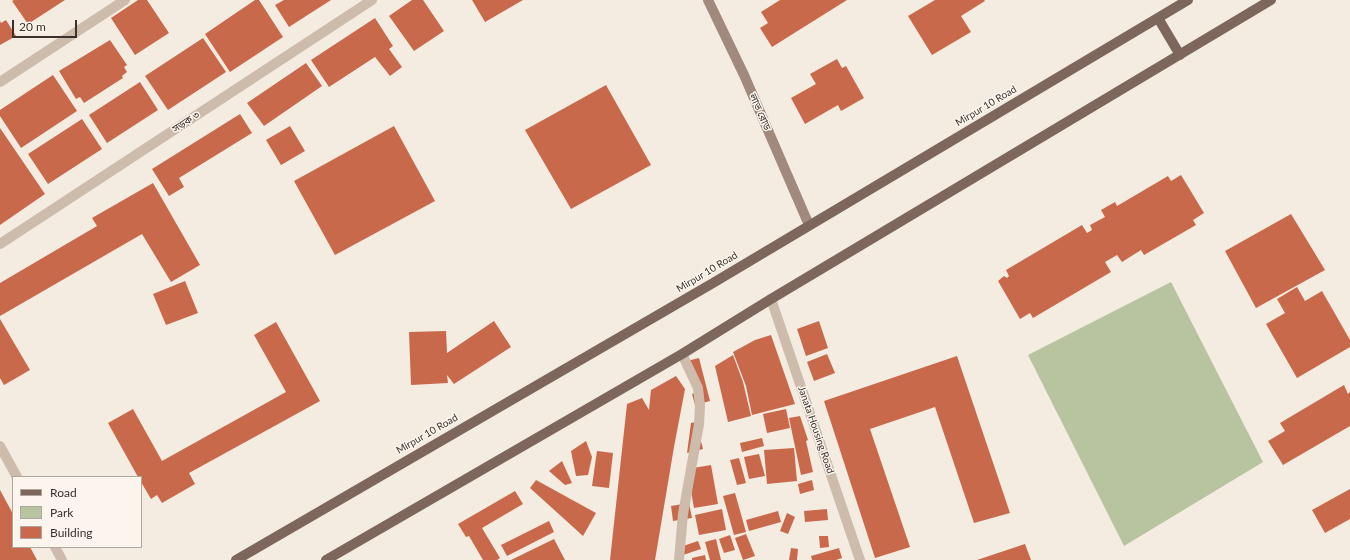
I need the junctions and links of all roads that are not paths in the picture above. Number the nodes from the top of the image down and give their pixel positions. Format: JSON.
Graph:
{"nodes":[{"id":1,"x":125,"y":0,"type":"edge"},
{"id":2,"x":372,"y":0,"type":"edge"},
{"id":3,"x":708,"y":0,"type":"edge"},
{"id":4,"x":1188,"y":0,"type":"edge"},
{"id":5,"x":1271,"y":0,"type":"edge"},
{"id":6,"x":1158,"y":18,"type":"junction"},
{"id":7,"x":1180,"y":54,"type":"junction"},
{"id":8,"x":0,"y":82,"type":"edge"},
{"id":9,"x":809,"y":225,"type":"junction"},
{"id":10,"x":0,"y":244,"type":"edge"},
{"id":11,"x":771,"y":299,"type":"junction"},
{"id":12,"x":682,"y":354,"type":"junction"},
{"id":13,"x":0,"y":446,"type":"edge"},
{"id":14,"x":16,"y":476,"type":"edge"},
{"id":15,"x":56,"y":548,"type":"edge"},
{"id":16,"x":62,"y":560,"type":"edge"},
{"id":17,"x":236,"y":560,"type":"edge"},
{"id":18,"x":326,"y":560,"type":"edge"},
{"id":19,"x":678,"y":560,"type":"edge"},
{"id":20,"x":860,"y":560,"type":"edge"}],
"edges":[{"from":1,"to":8,"type":"street"},
{"from":2,"to":10,"type":"street","name":"সড়ক ৩"},
{"from":3,"to":9,"type":"street","name":"লাভ রোড"},
{"from":4,"to":6,"type":"main road","name":"Mirpur 10 Road"},
{"from":5,"to":7,"type":"main road"},
{"from":6,"to":7,"type":"main road"},
{"from":6,"to":9,"type":"main road","name":"Mirpur 10 Road"},
{"from":7,"to":11,"type":"main road"},
{"from":9,"to":17,"type":"main road","name":"Mirpur 10 Road"},
{"from":11,"to":12,"type":"main road"},
{"from":11,"to":20,"type":"street","name":"Janata Housing Road"},
{"from":12,"to":18,"type":"main road"},
{"from":12,"to":19,"type":"street"},
{"from":13,"to":14,"type":"street"},
{"from":15,"to":16,"type":"street"}]}
